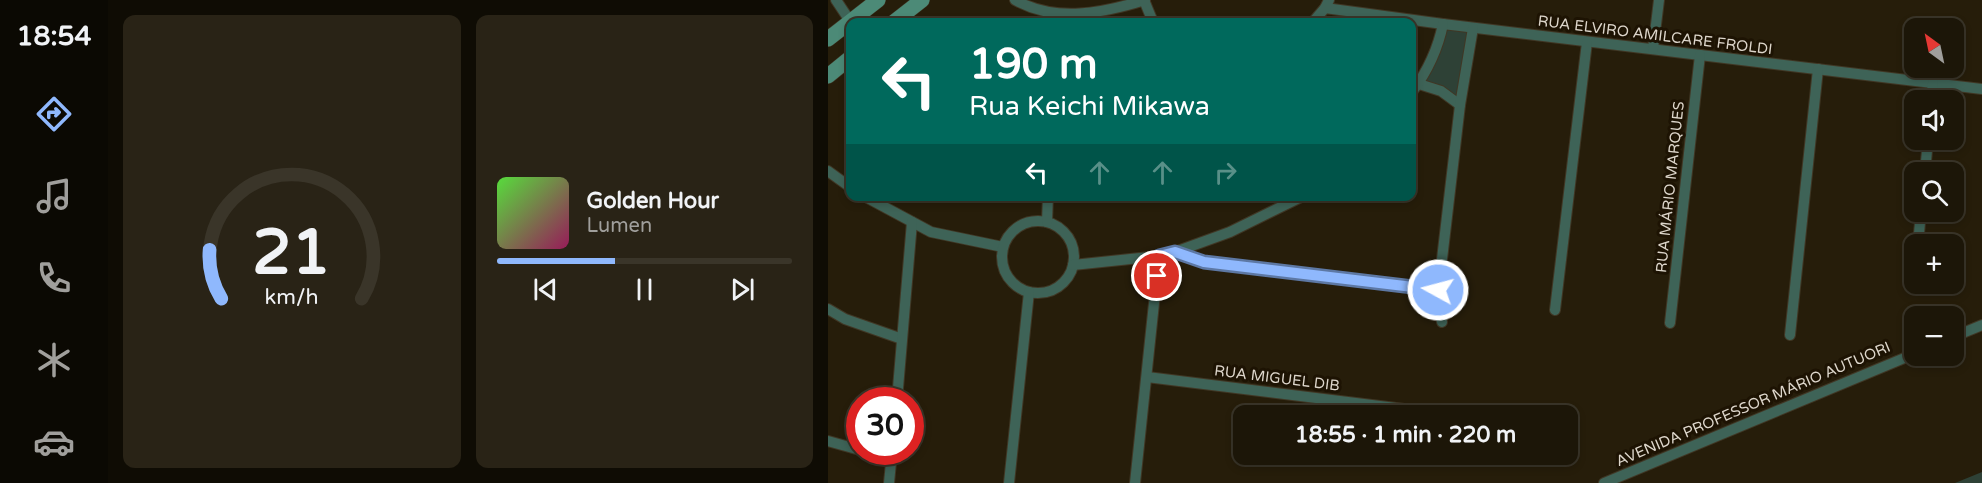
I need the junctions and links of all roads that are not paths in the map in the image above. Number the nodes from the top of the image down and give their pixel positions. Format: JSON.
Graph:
{"nodes":[{"id":1,"x":836,"y":0,"type":"edge"},
{"id":2,"x":878,"y":0,"type":"edge"},
{"id":3,"x":1015,"y":0,"type":"edge"},
{"id":4,"x":1145,"y":0,"type":"edge"},
{"id":5,"x":1659,"y":0,"type":"edge"},
{"id":6,"x":917,"y":2,"type":"edge"},
{"id":7,"x":1327,"y":4,"type":"edge"},
{"id":8,"x":848,"y":18,"type":"edge"},
{"id":9,"x":854,"y":18,"type":"edge"},
{"id":10,"x":899,"y":18,"type":"edge"},
{"id":11,"x":1152,"y":18,"type":"edge"},
{"id":12,"x":1316,"y":18,"type":"edge"},
{"id":13,"x":1408,"y":18,"type":"edge"},
{"id":14,"x":1416,"y":19,"type":"edge"},
{"id":15,"x":846,"y":24,"type":"edge"},
{"id":16,"x":1443,"y":24,"type":"junction"},
{"id":17,"x":1473,"y":28,"type":"junction"},
{"id":18,"x":828,"y":39,"type":"edge"},
{"id":19,"x":1587,"y":42,"type":"junction"},
{"id":20,"x":1653,"y":49,"type":"junction"},
{"id":21,"x":1700,"y":55,"type":"junction"},
{"id":22,"x":846,"y":61,"type":"edge"},
{"id":23,"x":1818,"y":69,"type":"junction"},
{"id":24,"x":828,"y":76,"type":"edge"},
{"id":25,"x":1933,"y":83,"type":"junction"},
{"id":26,"x":1416,"y":86,"type":"edge"},
{"id":27,"x":1416,"y":88,"type":"edge"},
{"id":28,"x":1982,"y":89,"type":"edge"},
{"id":29,"x":1932,"y":90,"type":"edge"},
{"id":30,"x":1460,"y":105,"type":"junction"},
{"id":31,"x":828,"y":171,"type":"edge"},
{"id":32,"x":846,"y":184,"type":"edge"},
{"id":33,"x":873,"y":201,"type":"edge"},
{"id":34,"x":1048,"y":201,"type":"edge"},
{"id":35,"x":1293,"y":201,"type":"edge"},
{"id":36,"x":912,"y":222,"type":"junction"},
{"id":37,"x":1047,"y":222,"type":"junction"},
{"id":38,"x":1003,"y":247,"type":"junction"},
{"id":39,"x":1175,"y":252,"type":"junction"},
{"id":40,"x":1159,"y":256,"type":"junction"},
{"id":41,"x":1073,"y":265,"type":"junction"},
{"id":42,"x":1438,"y":290,"type":"junction"},
{"id":43,"x":1029,"y":292,"type":"junction"},
{"id":44,"x":828,"y":309,"type":"edge"},
{"id":45,"x":1555,"y":310,"type":"dead end"},
{"id":46,"x":1442,"y":322,"type":"dead end"},
{"id":47,"x":1670,"y":323,"type":"dead end"},
{"id":48,"x":1982,"y":325,"type":"edge"},
{"id":49,"x":1964,"y":332,"type":"edge"},
{"id":50,"x":1790,"y":334,"type":"dead end"},
{"id":51,"x":902,"y":339,"type":"junction"},
{"id":52,"x":1904,"y":358,"type":"edge"},
{"id":53,"x":1147,"y":377,"type":"junction"},
{"id":54,"x":898,"y":387,"type":"edge"},
{"id":55,"x":1372,"y":405,"type":"edge"},
{"id":56,"x":828,"y":441,"type":"edge"},
{"id":57,"x":846,"y":446,"type":"edge"},
{"id":58,"x":891,"y":465,"type":"edge"},
{"id":59,"x":889,"y":483,"type":"edge"},
{"id":60,"x":1009,"y":483,"type":"edge"},
{"id":61,"x":1135,"y":483,"type":"edge"},
{"id":62,"x":1604,"y":483,"type":"edge"}],
"edges":[{"from":1,"to":8,"type":"street"},
{"from":2,"to":9,"type":"street"},
{"from":3,"to":4,"type":"street"},
{"from":4,"to":11,"type":"street"},
{"from":5,"to":20,"type":"street"},
{"from":6,"to":10,"type":"street"},
{"from":7,"to":12,"type":"street"},
{"from":7,"to":13,"type":"street","name":"RUA ELVIRO AMILCARE FROLDI"},
{"from":14,"to":16,"type":"street","name":"RUA ELVIRO AMILCARE FROLDI"},
{"from":15,"to":18,"type":"street"},
{"from":16,"to":17,"type":"street","name":"RUA ELVIRO AMILCARE FROLDI"},
{"from":16,"to":26,"type":"street"},
{"from":17,"to":19,"type":"street","name":"RUA ELVIRO AMILCARE FROLDI"},
{"from":17,"to":30,"type":"street"},
{"from":19,"to":20,"type":"street","name":"RUA ELVIRO AMILCARE FROLDI"},
{"from":19,"to":45,"type":"street"},
{"from":20,"to":21,"type":"street","name":"RUA ELVIRO AMILCARE FROLDI"},
{"from":21,"to":23,"type":"street","name":"RUA ELVIRO AMILCARE FROLDI"},
{"from":21,"to":47,"type":"street","name":"RUA MÁRIO MARQUES"},
{"from":22,"to":24,"type":"street"},
{"from":23,"to":25,"type":"street","name":"RUA ELVIRO AMILCARE FROLDI"},
{"from":23,"to":50,"type":"street"},
{"from":25,"to":28,"type":"street","name":"RUA ELVIRO AMILCARE FROLDI"},
{"from":25,"to":29,"type":"street"},
{"from":27,"to":30,"type":"street"},
{"from":30,"to":42,"type":"street"},
{"from":31,"to":32,"type":"street"},
{"from":33,"to":36,"type":"street"},
{"from":34,"to":37,"type":"street"},
{"from":35,"to":39,"type":"street"},
{"from":36,"to":38,"type":"street"},
{"from":36,"to":51,"type":"street"},
{"from":37,"to":38,"type":"street"},
{"from":37,"to":41,"type":"street"},
{"from":38,"to":43,"type":"street"},
{"from":39,"to":40,"type":"street"},
{"from":39,"to":42,"type":"street"},
{"from":40,"to":41,"type":"street"},
{"from":40,"to":53,"type":"street"},
{"from":41,"to":43,"type":"street"},
{"from":42,"to":46,"type":"street"},
{"from":43,"to":60,"type":"street"},
{"from":44,"to":51,"type":"street"},
{"from":48,"to":49,"type":"street"},
{"from":51,"to":54,"type":"street"},
{"from":52,"to":62,"type":"street","name":"AVENIDA PROFESSOR MÁRIO AUTUORI"},
{"from":53,"to":55,"type":"street","name":"RUA MIGUEL DIB"},
{"from":53,"to":61,"type":"street"},
{"from":56,"to":57,"type":"street"},
{"from":58,"to":59,"type":"street"}]}
